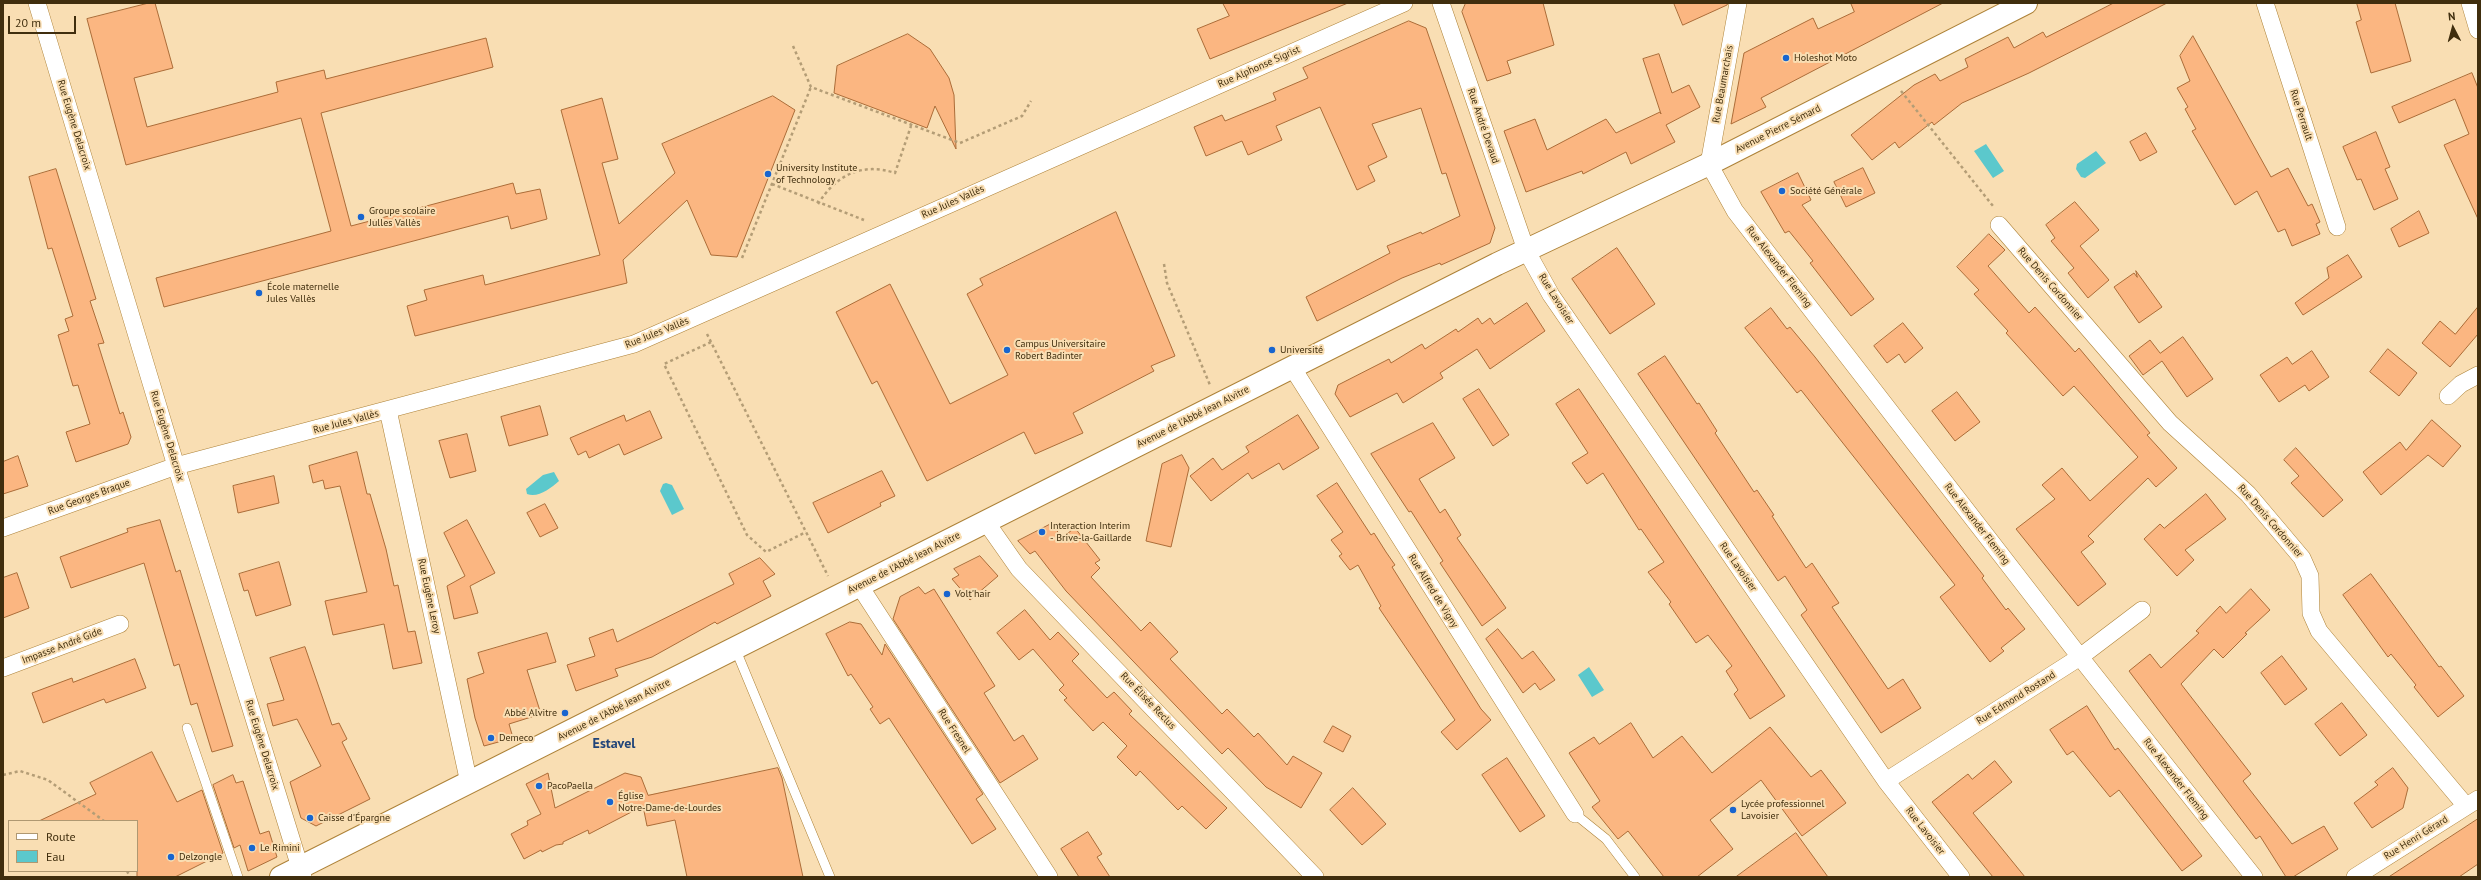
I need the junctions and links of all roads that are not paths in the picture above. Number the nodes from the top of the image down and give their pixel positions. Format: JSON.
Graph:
{"nodes":[{"id":1,"x":37,"y":3,"type":"edge"},
{"id":2,"x":1404,"y":3,"type":"edge"},
{"id":3,"x":1441,"y":3,"type":"edge"},
{"id":4,"x":1738,"y":3,"type":"edge"},
{"id":5,"x":2265,"y":3,"type":"edge"},
{"id":6,"x":2470,"y":3,"type":"edge"},
{"id":7,"x":2014,"y":6,"type":"edge"},
{"id":8,"x":2478,"y":30,"type":"edge"},
{"id":9,"x":1114,"y":131,"type":"joint"},
{"id":10,"x":1709,"y":164,"type":"junction"},
{"id":11,"x":1999,"y":225,"type":"road end"},
{"id":12,"x":2337,"y":227,"type":"dead end"},
{"id":13,"x":1526,"y":250,"type":"junction"},
{"id":14,"x":1292,"y":367,"type":"junction"},
{"id":15,"x":2478,"y":375,"type":"edge"},
{"id":16,"x":2448,"y":396,"type":"dead end"},
{"id":17,"x":388,"y":410,"type":"junction"},
{"id":18,"x":176,"y":466,"type":"junction"},
{"id":19,"x":986,"y":522,"type":"junction"},
{"id":20,"x":3,"y":528,"type":"edge"},
{"id":21,"x":859,"y":585,"type":"junction"},
{"id":22,"x":2142,"y":610,"type":"dead end"},
{"id":23,"x":120,"y":624,"type":"dead end"},
{"id":24,"x":736,"y":648,"type":"junction"},
{"id":25,"x":2080,"y":658,"type":"junction"},
{"id":26,"x":3,"y":668,"type":"edge"},
{"id":27,"x":187,"y":728,"type":"dead end"},
{"id":28,"x":1886,"y":781,"type":"junction"},
{"id":29,"x":470,"y":783,"type":"junction"},
{"id":30,"x":2472,"y":802,"type":"edge"},
{"id":31,"x":1575,"y":814,"type":"joint"},
{"id":32,"x":294,"y":874,"type":"edge"},
{"id":33,"x":238,"y":877,"type":"edge"},
{"id":34,"x":830,"y":877,"type":"edge"},
{"id":35,"x":1049,"y":877,"type":"edge"},
{"id":36,"x":1315,"y":877,"type":"edge"},
{"id":37,"x":1635,"y":877,"type":"edge"},
{"id":38,"x":1961,"y":877,"type":"edge"},
{"id":39,"x":2254,"y":877,"type":"edge"},
{"id":40,"x":2355,"y":877,"type":"edge"}],
"edges":[{"from":1,"to":18,"type":"street","name":"Rue Eugène Delacroix"},
{"from":2,"to":9,"type":"street","name":"Rue Alphonse Sigrist"},
{"from":3,"to":13,"type":"street","name":"Rue André Devaud"},
{"from":4,"to":10,"type":"street","name":"Rue Beaumarchais"},
{"from":5,"to":12,"type":"street","name":"Rue Perrault"},
{"from":6,"to":8,"type":"street"},
{"from":7,"to":10,"type":"main road","name":"Avenue Pierre Sémard"},
{"from":9,"to":17,"type":"street","name":"Rue Jules Vallès"},
{"from":10,"to":13,"type":"main road","name":"Avenue Pierre Sémard"},
{"from":10,"to":25,"type":"street","name":"Rue Alexander Fleming"},
{"from":11,"to":30,"type":"street","name":"Rue Denis Cordonnier"},
{"from":13,"to":14,"type":"main road","name":"Avenue de l'Abbé Jean Alvitre"},
{"from":13,"to":28,"type":"street","name":"Rue Lavoisier"},
{"from":14,"to":19,"type":"main road","name":"Avenue de l'Abbé Jean Alvitre"},
{"from":14,"to":31,"type":"street","name":"Rue Alfred de Vigny"},
{"from":15,"to":16,"type":"street"},
{"from":17,"to":18,"type":"street","name":"Rue Jules Vallès"},
{"from":17,"to":29,"type":"street","name":"Rue Eugène Leroy"},
{"from":18,"to":20,"type":"street","name":"Rue Georges Braque"},
{"from":18,"to":32,"type":"street","name":"Rue Eugène Delacroix"},
{"from":19,"to":21,"type":"main road","name":"Avenue de l'Abbé Jean Alvitre"},
{"from":19,"to":36,"type":"street","name":"Rue Élisée Reclus"},
{"from":21,"to":24,"type":"main road","name":"Avenue de l'Abbé Jean Alvitre"},
{"from":21,"to":35,"type":"street","name":"Rue Fresnel"},
{"from":22,"to":25,"type":"street","name":"Rue Edmond Rostand"},
{"from":23,"to":26,"type":"street","name":"Impasse André Gide"},
{"from":24,"to":29,"type":"main road","name":"Avenue de l'Abbé Jean Alvitre"},
{"from":24,"to":34,"type":"lane"},
{"from":25,"to":28,"type":"street","name":"Rue Edmond Rostand"},
{"from":25,"to":39,"type":"street","name":"Rue Alexander Fleming"},
{"from":27,"to":33,"type":"lane"},
{"from":28,"to":38,"type":"street","name":"Rue Lavoisier"},
{"from":29,"to":32,"type":"main road","name":"Avenue de l'Abbé Jean Alvitre"},
{"from":30,"to":40,"type":"street","name":"Rue Henri Gérard"},
{"from":31,"to":37,"type":"lane"}]}
